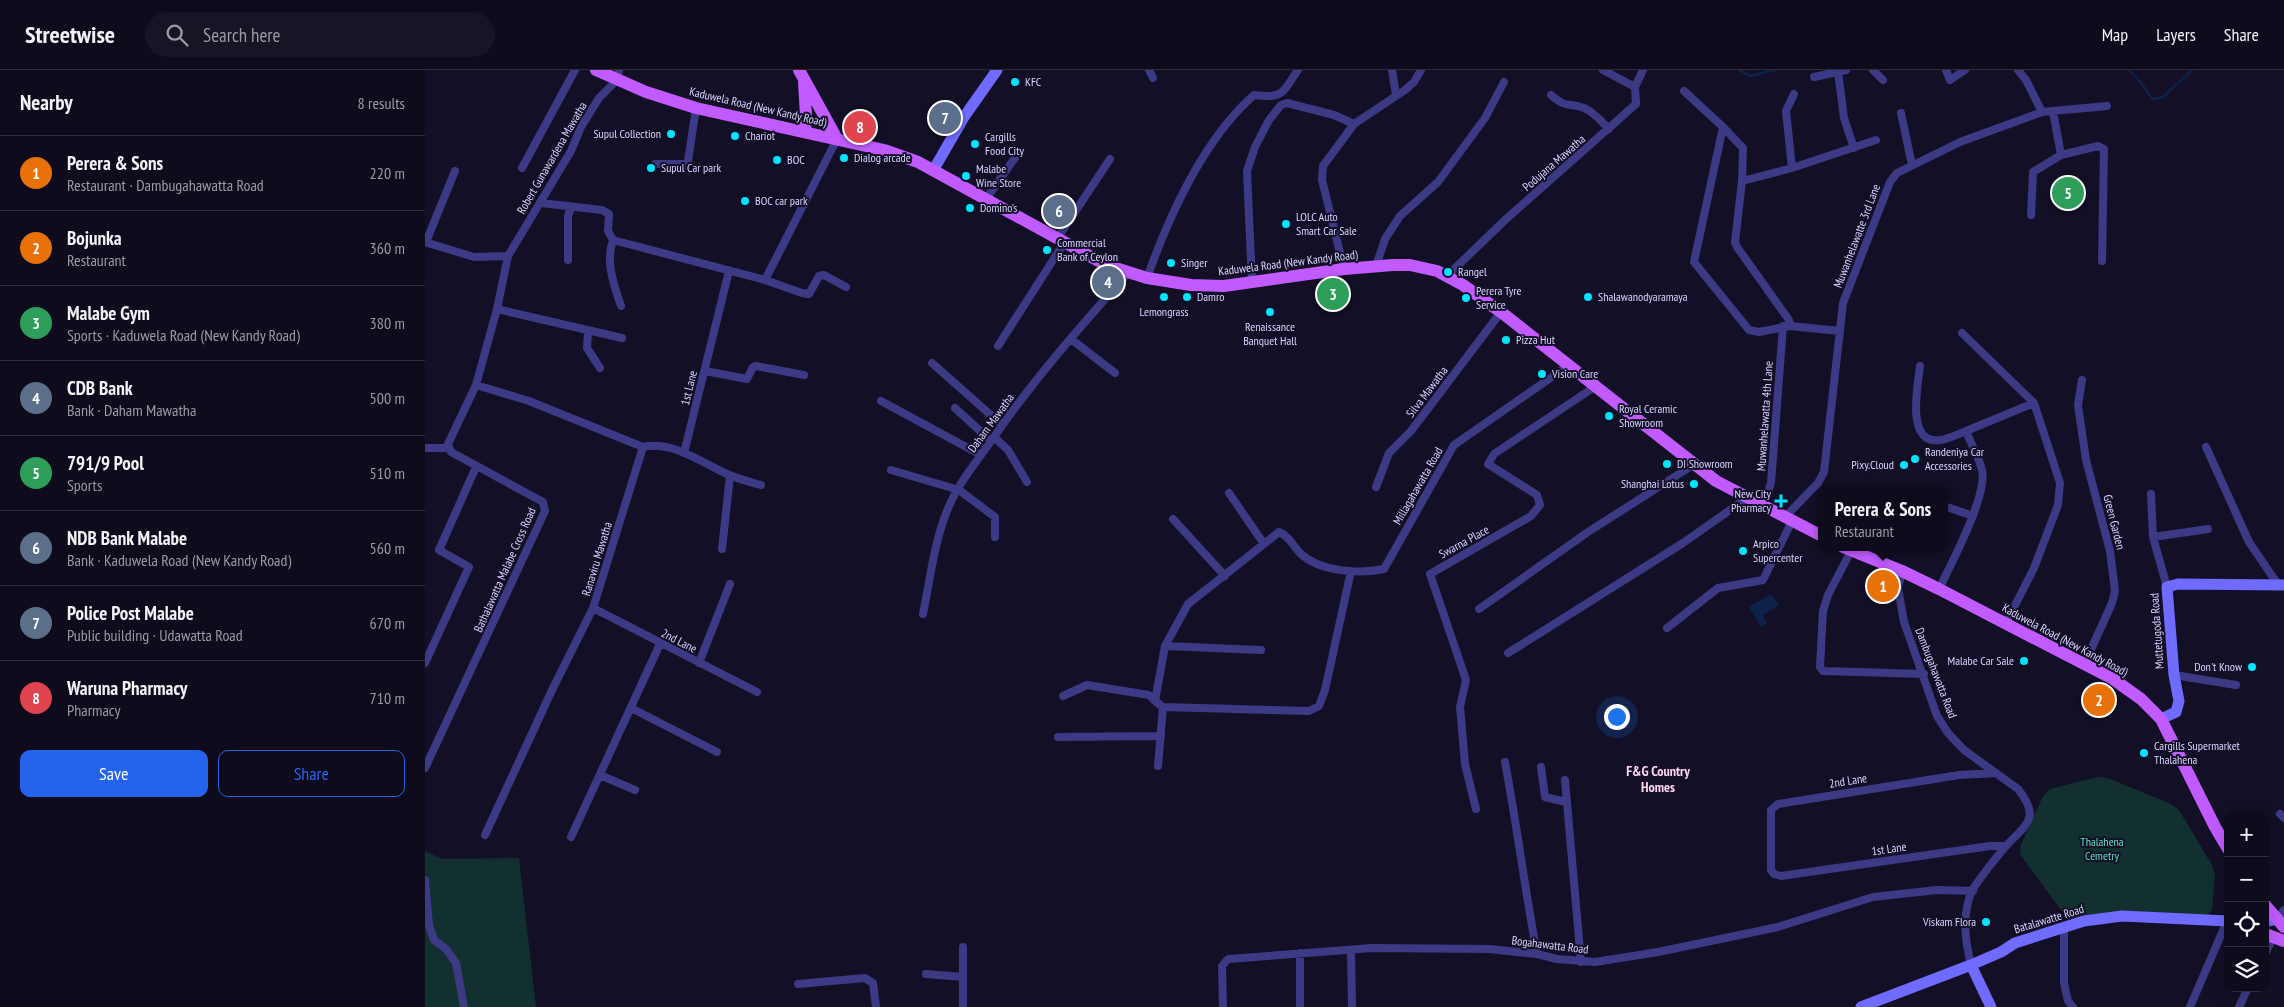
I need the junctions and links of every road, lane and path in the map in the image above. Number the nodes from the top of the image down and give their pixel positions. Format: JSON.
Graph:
{"nodes":[{"id":1,"x":575,"y":70,"type":"edge"},
{"id":2,"x":596,"y":70,"type":"edge"},
{"id":3,"x":997,"y":70,"type":"edge"},
{"id":4,"x":1149,"y":70,"type":"edge"},
{"id":5,"x":1298,"y":70,"type":"edge"},
{"id":6,"x":1392,"y":70,"type":"edge"},
{"id":7,"x":1421,"y":70,"type":"edge"},
{"id":8,"x":1603,"y":70,"type":"edge"},
{"id":9,"x":1643,"y":70,"type":"edge"},
{"id":10,"x":1873,"y":70,"type":"edge"},
{"id":11,"x":1946,"y":70,"type":"edge"},
{"id":12,"x":1965,"y":70,"type":"edge"},
{"id":13,"x":2018,"y":70,"type":"edge"},
{"id":14,"x":1842,"y":71,"type":"edge"},
{"id":15,"x":802,"y":74,"type":"edge"},
{"id":16,"x":618,"y":75,"type":"edge"},
{"id":17,"x":1153,"y":78,"type":"dead end"},
{"id":18,"x":1814,"y":78,"type":"dead end"},
{"id":19,"x":1883,"y":80,"type":"dead end"},
{"id":20,"x":1504,"y":82,"type":"dead end"},
{"id":21,"x":1635,"y":87,"type":"junction"},
{"id":22,"x":1684,"y":91,"type":"dead end"},
{"id":23,"x":1794,"y":94,"type":"dead end"},
{"id":24,"x":1396,"y":95,"type":"junction"},
{"id":25,"x":1551,"y":95,"type":"dead end"},
{"id":26,"x":2107,"y":106,"type":"dead end"},
{"id":27,"x":696,"y":108,"type":"junction"},
{"id":28,"x":2053,"y":110,"type":"junction"},
{"id":29,"x":2042,"y":112,"type":"junction"},
{"id":30,"x":1901,"y":113,"type":"dead end"},
{"id":31,"x":1354,"y":124,"type":"junction"},
{"id":32,"x":1723,"y":127,"type":"junction"},
{"id":33,"x":1609,"y":129,"type":"junction"},
{"id":34,"x":805,"y":132,"type":"junction"},
{"id":35,"x":837,"y":139,"type":"junction"},
{"id":36,"x":1876,"y":140,"type":"dead end"},
{"id":37,"x":1854,"y":148,"type":"junction"},
{"id":38,"x":1019,"y":152,"type":"dead end"},
{"id":39,"x":2061,"y":155,"type":"junction"},
{"id":40,"x":1110,"y":159,"type":"dead end"},
{"id":41,"x":655,"y":164,"type":"dead end"},
{"id":42,"x":1912,"y":165,"type":"junction"},
{"id":43,"x":522,"y":168,"type":"dead end"},
{"id":44,"x":1792,"y":168,"type":"junction"},
{"id":45,"x":934,"y":169,"type":"junction"},
{"id":46,"x":455,"y":171,"type":"dead end"},
{"id":47,"x":1742,"y":182,"type":"junction"},
{"id":48,"x":986,"y":199,"type":"junction"},
{"id":49,"x":541,"y":203,"type":"junction"},
{"id":50,"x":571,"y":208,"type":"junction"},
{"id":51,"x":2031,"y":215,"type":"dead end"},
{"id":52,"x":613,"y":240,"type":"junction"},
{"id":53,"x":1060,"y":241,"type":"junction"},
{"id":54,"x":426,"y":242,"type":"edge"},
{"id":55,"x":508,"y":256,"type":"junction"},
{"id":56,"x":568,"y":260,"type":"dead end"},
{"id":57,"x":2102,"y":261,"type":"dead end"},
{"id":58,"x":1376,"y":266,"type":"junction"},
{"id":59,"x":1344,"y":269,"type":"junction"},
{"id":60,"x":729,"y":271,"type":"junction"},
{"id":61,"x":1128,"y":273,"type":"junction"},
{"id":62,"x":1447,"y":276,"type":"junction"},
{"id":63,"x":1147,"y":278,"type":"junction"},
{"id":64,"x":765,"y":280,"type":"junction"},
{"id":65,"x":1252,"y":282,"type":"junction"},
{"id":66,"x":846,"y":286,"type":"dead end"},
{"id":67,"x":621,"y":306,"type":"dead end"},
{"id":68,"x":497,"y":309,"type":"junction"},
{"id":69,"x":1501,"y":312,"type":"junction"},
{"id":70,"x":1786,"y":326,"type":"junction"},
{"id":71,"x":588,"y":331,"type":"junction"},
{"id":72,"x":1840,"y":331,"type":"junction"},
{"id":73,"x":1962,"y":333,"type":"dead end"},
{"id":74,"x":622,"y":338,"type":"dead end"},
{"id":75,"x":1071,"y":339,"type":"junction"},
{"id":76,"x":998,"y":346,"type":"dead end"},
{"id":77,"x":932,"y":363,"type":"dead end"},
{"id":78,"x":1569,"y":365,"type":"junction"},
{"id":79,"x":1920,"y":366,"type":"dead end"},
{"id":80,"x":600,"y":368,"type":"dead end"},
{"id":81,"x":705,"y":370,"type":"junction"},
{"id":82,"x":1115,"y":373,"type":"dead end"},
{"id":83,"x":804,"y":374,"type":"dead end"},
{"id":84,"x":2082,"y":380,"type":"dead end"},
{"id":85,"x":476,"y":385,"type":"junction"},
{"id":86,"x":1596,"y":386,"type":"junction"},
{"id":87,"x":881,"y":401,"type":"dead end"},
{"id":88,"x":2035,"y":403,"type":"junction"},
{"id":89,"x":955,"y":408,"type":"dead end"},
{"id":90,"x":1002,"y":425,"type":"junction"},
{"id":91,"x":1966,"y":431,"type":"junction"},
{"id":92,"x":993,"y":439,"type":"junction"},
{"id":93,"x":643,"y":447,"type":"junction"},
{"id":94,"x":2206,"y":447,"type":"dead end"},
{"id":95,"x":425,"y":448,"type":"edge"},
{"id":96,"x":448,"y":448,"type":"junction"},
{"id":97,"x":684,"y":453,"type":"junction"},
{"id":98,"x":981,"y":455,"type":"junction"},
{"id":99,"x":1693,"y":465,"type":"junction"},
{"id":100,"x":476,"y":466,"type":"junction"},
{"id":101,"x":891,"y":470,"type":"dead end"},
{"id":102,"x":729,"y":476,"type":"junction"},
{"id":103,"x":1027,"y":482,"type":"dead end"},
{"id":104,"x":761,"y":485,"type":"dead end"},
{"id":105,"x":1376,"y":487,"type":"dead end"},
{"id":106,"x":959,"y":490,"type":"junction"},
{"id":107,"x":1229,"y":493,"type":"dead end"},
{"id":108,"x":2151,"y":494,"type":"dead end"},
{"id":109,"x":1747,"y":498,"type":"junction"},
{"id":110,"x":1763,"y":507,"type":"junction"},
{"id":111,"x":1948,"y":507,"type":"edge"},
{"id":112,"x":1973,"y":516,"type":"junction"},
{"id":113,"x":1173,"y":519,"type":"dead end"},
{"id":114,"x":1788,"y":519,"type":"junction"},
{"id":115,"x":2208,"y":529,"type":"dead end"},
{"id":116,"x":1818,"y":534,"type":"edge"},
{"id":117,"x":995,"y":537,"type":"dead end"},
{"id":118,"x":2153,"y":537,"type":"junction"},
{"id":119,"x":1264,"y":544,"type":"junction"},
{"id":120,"x":722,"y":548,"type":"dead end"},
{"id":121,"x":1846,"y":551,"type":"edge"},
{"id":122,"x":1852,"y":551,"type":"edge"},
{"id":123,"x":1351,"y":571,"type":"junction"},
{"id":124,"x":1902,"y":571,"type":"junction"},
{"id":125,"x":1225,"y":576,"type":"junction"},
{"id":126,"x":730,"y":584,"type":"dead end"},
{"id":127,"x":2282,"y":585,"type":"edge"},
{"id":128,"x":2167,"y":587,"type":"junction"},
{"id":129,"x":1939,"y":589,"type":"junction"},
{"id":130,"x":593,"y":608,"type":"junction"},
{"id":131,"x":1479,"y":609,"type":"dead end"},
{"id":132,"x":923,"y":614,"type":"dead end"},
{"id":133,"x":2005,"y":625,"type":"junction"},
{"id":134,"x":1667,"y":628,"type":"dead end"},
{"id":135,"x":660,"y":644,"type":"junction"},
{"id":136,"x":1165,"y":646,"type":"junction"},
{"id":137,"x":1261,"y":650,"type":"dead end"},
{"id":138,"x":1508,"y":653,"type":"dead end"},
{"id":139,"x":425,"y":663,"type":"edge"},
{"id":140,"x":699,"y":664,"type":"junction"},
{"id":141,"x":2084,"y":665,"type":"junction"},
{"id":142,"x":1924,"y":674,"type":"junction"},
{"id":143,"x":2174,"y":675,"type":"junction"},
{"id":144,"x":2236,"y":685,"type":"dead end"},
{"id":145,"x":757,"y":692,"type":"dead end"},
{"id":146,"x":1063,"y":696,"type":"dead end"},
{"id":147,"x":1155,"y":701,"type":"junction"},
{"id":148,"x":1163,"y":707,"type":"junction"},
{"id":149,"x":631,"y":708,"type":"junction"},
{"id":150,"x":2161,"y":719,"type":"junction"},
{"id":151,"x":1161,"y":736,"type":"junction"},
{"id":152,"x":1058,"y":737,"type":"dead end"},
{"id":153,"x":717,"y":752,"type":"dead end"},
{"id":154,"x":1505,"y":762,"type":"dead end"},
{"id":155,"x":1159,"y":766,"type":"dead end"},
{"id":156,"x":1541,"y":767,"type":"dead end"},
{"id":157,"x":425,"y":768,"type":"edge"},
{"id":158,"x":1997,"y":773,"type":"junction"},
{"id":159,"x":600,"y":775,"type":"junction"},
{"id":160,"x":1565,"y":780,"type":"dead end"},
{"id":161,"x":635,"y":790,"type":"dead end"},
{"id":162,"x":1566,"y":802,"type":"junction"},
{"id":163,"x":1476,"y":809,"type":"dead end"},
{"id":164,"x":485,"y":835,"type":"dead end"},
{"id":165,"x":571,"y":837,"type":"dead end"},
{"id":166,"x":2224,"y":842,"type":"edge"},
{"id":167,"x":2006,"y":846,"type":"junction"},
{"id":168,"x":1774,"y":874,"type":"joint"},
{"id":169,"x":425,"y":880,"type":"edge"},
{"id":170,"x":1973,"y":890,"type":"junction"},
{"id":171,"x":2269,"y":910,"type":"edge"},
{"id":172,"x":2277,"y":920,"type":"edge"},
{"id":173,"x":2224,"y":921,"type":"edge"},
{"id":174,"x":2064,"y":927,"type":"junction"},
{"id":175,"x":2224,"y":928,"type":"edge"},
{"id":176,"x":963,"y":947,"type":"dead end"},
{"id":177,"x":1351,"y":950,"type":"junction"},
{"id":178,"x":1301,"y":953,"type":"junction"},
{"id":179,"x":1537,"y":954,"type":"junction"},
{"id":180,"x":1581,"y":962,"type":"junction"},
{"id":181,"x":1971,"y":965,"type":"junction"},
{"id":182,"x":926,"y":974,"type":"dead end"},
{"id":183,"x":963,"y":977,"type":"junction"},
{"id":184,"x":798,"y":984,"type":"dead end"},
{"id":185,"x":2246,"y":992,"type":"edge"},
{"id":186,"x":463,"y":1007,"type":"edge"},
{"id":187,"x":877,"y":1007,"type":"edge"},
{"id":188,"x":963,"y":1007,"type":"edge"},
{"id":189,"x":1223,"y":1007,"type":"edge"},
{"id":190,"x":1300,"y":1007,"type":"edge"},
{"id":191,"x":1351,"y":1007,"type":"edge"},
{"id":192,"x":1861,"y":1007,"type":"edge"},
{"id":193,"x":1991,"y":1007,"type":"edge"},
{"id":194,"x":2073,"y":1007,"type":"edge"},
{"id":195,"x":2189,"y":1007,"type":"edge"},
{"id":196,"x":2239,"y":1007,"type":"edge"}],
"edges":[{"from":1,"to":43,"type":"street"},
{"from":2,"to":16,"type":"main road","name":"Kaduwela Road (New Kandy Road)"},
{"from":3,"to":45,"type":"street"},
{"from":4,"to":17,"type":"street"},
{"from":5,"to":63,"type":"street"},
{"from":6,"to":24,"type":"street"},
{"from":7,"to":24,"type":"street"},
{"from":8,"to":21,"type":"street"},
{"from":9,"to":21,"type":"street"},
{"from":10,"to":19,"type":"street"},
{"from":11,"to":12,"type":"street"},
{"from":13,"to":29,"type":"street"},
{"from":14,"to":18,"type":"street"},
{"from":14,"to":37,"type":"street"},
{"from":15,"to":34,"type":"main road"},
{"from":15,"to":35,"type":"main road"},
{"from":16,"to":27,"type":"main road","name":"Kaduwela Road (New Kandy Road)"},
{"from":16,"to":49,"type":"street","name":"Robert Gunawardena Mawatha"},
{"from":20,"to":58,"type":"street"},
{"from":21,"to":33,"type":"street","name":"Podujana Mawatha"},
{"from":22,"to":32,"type":"street"},
{"from":23,"to":44,"type":"street"},
{"from":24,"to":31,"type":"street"},
{"from":25,"to":33,"type":"street"},
{"from":26,"to":28,"type":"street","name":"Muwanhelawatte 3rd Lane"},
{"from":27,"to":34,"type":"main road","name":"Kaduwela Road (New Kandy Road)"},
{"from":27,"to":41,"type":"street"},
{"from":28,"to":29,"type":"street","name":"Muwanhelawatte 3rd Lane"},
{"from":28,"to":39,"type":"street"},
{"from":29,"to":42,"type":"street","name":"Muwanhelawatte 3rd Lane"},
{"from":30,"to":42,"type":"street"},
{"from":31,"to":59,"type":"street"},
{"from":31,"to":65,"type":"street"},
{"from":32,"to":47,"type":"street"},
{"from":32,"to":70,"type":"street"},
{"from":33,"to":62,"type":"street","name":"Podujana Mawatha"},
{"from":34,"to":35,"type":"main road","name":"Kaduwela Road (New Kandy Road)"},
{"from":35,"to":45,"type":"main road","name":"Kaduwela Road (New Kandy Road)"},
{"from":35,"to":64,"type":"street"},
{"from":36,"to":37,"type":"street"},
{"from":37,"to":44,"type":"street"},
{"from":38,"to":48,"type":"street"},
{"from":39,"to":51,"type":"street"},
{"from":39,"to":57,"type":"street"},
{"from":40,"to":53,"type":"street"},
{"from":42,"to":72,"type":"street","name":"Muwanhelawatte 3rd Lane"},
{"from":44,"to":47,"type":"street"},
{"from":45,"to":48,"type":"main road","name":"Kaduwela Road (New Kandy Road)"},
{"from":46,"to":54,"type":"street"},
{"from":47,"to":70,"type":"street"},
{"from":48,"to":53,"type":"main road","name":"Kaduwela Road (New Kandy Road)"},
{"from":49,"to":50,"type":"street"},
{"from":49,"to":55,"type":"street","name":"Robert Gunawardena Mawatha"},
{"from":50,"to":52,"type":"street"},
{"from":50,"to":56,"type":"street"},
{"from":52,"to":60,"type":"street"},
{"from":52,"to":67,"type":"street"},
{"from":53,"to":61,"type":"main road","name":"Kaduwela Road (New Kandy Road)"},
{"from":53,"to":76,"type":"street"},
{"from":54,"to":55,"type":"street"},
{"from":55,"to":68,"type":"street"},
{"from":58,"to":59,"type":"main road","name":"Kaduwela Road (New Kandy Road)"},
{"from":58,"to":62,"type":"main road","name":"Kaduwela Road (New Kandy Road)"},
{"from":59,"to":65,"type":"main road","name":"Kaduwela Road (New Kandy Road)"},
{"from":60,"to":64,"type":"street"},
{"from":60,"to":81,"type":"street","name":"1st Lane"},
{"from":61,"to":63,"type":"main road","name":"Kaduwela Road (New Kandy Road)"},
{"from":61,"to":75,"type":"street","name":"Daham Mawatha"},
{"from":62,"to":69,"type":"main road","name":"Kaduwela Road (New Kandy Road)"},
{"from":63,"to":65,"type":"main road","name":"Kaduwela Road (New Kandy Road)"},
{"from":64,"to":66,"type":"street"},
{"from":68,"to":71,"type":"street"},
{"from":68,"to":85,"type":"street"},
{"from":69,"to":78,"type":"main road","name":"Kaduwela Road (New Kandy Road)"},
{"from":69,"to":105,"type":"street","name":"Silva Mawatha"},
{"from":70,"to":72,"type":"street"},
{"from":70,"to":110,"type":"street","name":"Muwanhelawatta 4th Lane"},
{"from":71,"to":74,"type":"street"},
{"from":71,"to":80,"type":"street"},
{"from":72,"to":114,"type":"street","name":"Muwanhelawatte 3rd Lane"},
{"from":73,"to":88,"type":"street"},
{"from":75,"to":82,"type":"street"},
{"from":75,"to":90,"type":"street","name":"Daham Mawatha"},
{"from":77,"to":90,"type":"street"},
{"from":78,"to":86,"type":"main road","name":"Kaduwela Road (New Kandy Road)"},
{"from":78,"to":123,"type":"street","name":"Millagahawatta Road"},
{"from":79,"to":91,"type":"street"},
{"from":81,"to":83,"type":"street"},
{"from":81,"to":97,"type":"street","name":"1st Lane"},
{"from":84,"to":141,"type":"street","name":"Green Garden"},
{"from":85,"to":93,"type":"street"},
{"from":85,"to":96,"type":"street"},
{"from":86,"to":99,"type":"main road","name":"Kaduwela Road (New Kandy Road)"},
{"from":86,"to":163,"type":"street","name":"Swarna Place"},
{"from":87,"to":98,"type":"street"},
{"from":88,"to":91,"type":"street"},
{"from":88,"to":133,"type":"street"},
{"from":89,"to":92,"type":"street"},
{"from":90,"to":92,"type":"street","name":"Daham Mawatha"},
{"from":91,"to":112,"type":"street"},
{"from":92,"to":98,"type":"street","name":"Daham Mawatha"},
{"from":92,"to":103,"type":"street"},
{"from":93,"to":97,"type":"street"},
{"from":93,"to":130,"type":"street","name":"Ranaviru Mawatha"},
{"from":94,"to":127,"type":"street"},
{"from":95,"to":96,"type":"street"},
{"from":96,"to":100,"type":"street","name":"Bathalawatta Malabe Cross Road"},
{"from":97,"to":102,"type":"street"},
{"from":98,"to":106,"type":"street","name":"Daham Mawatha"},
{"from":99,"to":109,"type":"main road","name":"Kaduwela Road (New Kandy Road)"},
{"from":99,"to":131,"type":"street"},
{"from":100,"to":139,"type":"street"},
{"from":100,"to":157,"type":"street","name":"Bathalawatta Malabe Cross Road"},
{"from":101,"to":106,"type":"street"},
{"from":102,"to":104,"type":"street"},
{"from":102,"to":120,"type":"street"},
{"from":106,"to":117,"type":"street"},
{"from":106,"to":132,"type":"street","name":"Daham Mawatha"},
{"from":107,"to":119,"type":"street"},
{"from":108,"to":118,"type":"street"},
{"from":109,"to":110,"type":"main road","name":"Kaduwela Road (New Kandy Road)"},
{"from":109,"to":138,"type":"street"},
{"from":110,"to":114,"type":"main road","name":"Kaduwela Road (New Kandy Road)"},
{"from":111,"to":112,"type":"street"},
{"from":112,"to":129,"type":"street"},
{"from":113,"to":125,"type":"street"},
{"from":114,"to":116,"type":"main road","name":"Kaduwela Road (New Kandy Road)"},
{"from":114,"to":134,"type":"street","name":"Muwanhelawatte 3rd Lane"},
{"from":115,"to":118,"type":"street"},
{"from":118,"to":128,"type":"street"},
{"from":119,"to":123,"type":"street"},
{"from":119,"to":125,"type":"street"},
{"from":121,"to":142,"type":"street"},
{"from":122,"to":124,"type":"main road","name":"Kaduwela Road (New Kandy Road)"},
{"from":123,"to":148,"type":"street"},
{"from":124,"to":129,"type":"main road","name":"Kaduwela Road (New Kandy Road)"},
{"from":124,"to":142,"type":"street","name":"Dambugahawatta Road"},
{"from":125,"to":136,"type":"street"},
{"from":126,"to":140,"type":"street"},
{"from":127,"to":128,"type":"street","name":"Muttetugoda Road"},
{"from":128,"to":143,"type":"street","name":"Muttetugoda Road"},
{"from":129,"to":133,"type":"main road","name":"Kaduwela Road (New Kandy Road)"},
{"from":130,"to":135,"type":"street","name":"2nd Lane"},
{"from":130,"to":164,"type":"street","name":"Ranaviru Mawatha"},
{"from":133,"to":141,"type":"main road","name":"Kaduwela Road (New Kandy Road)"},
{"from":135,"to":140,"type":"street","name":"2nd Lane"},
{"from":135,"to":149,"type":"street"},
{"from":136,"to":137,"type":"street"},
{"from":136,"to":147,"type":"street"},
{"from":140,"to":145,"type":"street","name":"2nd Lane"},
{"from":141,"to":150,"type":"main road","name":"Kaduwela Road (New Kandy Road)"},
{"from":142,"to":158,"type":"street","name":"Dambugahawatta Road"},
{"from":143,"to":144,"type":"street"},
{"from":143,"to":150,"type":"street","name":"Muttetugoda Road"},
{"from":146,"to":147,"type":"street"},
{"from":147,"to":148,"type":"street"},
{"from":148,"to":151,"type":"street"},
{"from":149,"to":153,"type":"street"},
{"from":149,"to":159,"type":"street"},
{"from":150,"to":166,"type":"main road","name":"Kaduwela Road (New Kandy Road)"},
{"from":151,"to":152,"type":"street"},
{"from":151,"to":155,"type":"street"},
{"from":154,"to":179,"type":"street"},
{"from":156,"to":162,"type":"street"},
{"from":158,"to":167,"type":"street","name":"Dambugahawatta Road"},
{"from":158,"to":168,"type":"street","name":"2nd Lane"},
{"from":159,"to":161,"type":"street"},
{"from":159,"to":165,"type":"street"},
{"from":160,"to":162,"type":"street"},
{"from":162,"to":180,"type":"street"},
{"from":167,"to":168,"type":"street","name":"1st Lane"},
{"from":167,"to":170,"type":"street","name":"Dambugahawatta Road"},
{"from":169,"to":186,"type":"street"},
{"from":170,"to":180,"type":"street","name":"Bogahawatta Road"},
{"from":170,"to":181,"type":"street","name":"Dambugahawatta Road"},
{"from":171,"to":172,"type":"main road"},
{"from":173,"to":174,"type":"street","name":"Batalawatte Road"},
{"from":174,"to":181,"type":"street","name":"Batalawatte Road"},
{"from":174,"to":194,"type":"street"},
{"from":175,"to":195,"type":"street"},
{"from":176,"to":183,"type":"street"},
{"from":177,"to":178,"type":"street","name":"Bogahawatta Road"},
{"from":177,"to":179,"type":"street","name":"Bogahawatta Road"},
{"from":177,"to":191,"type":"street"},
{"from":178,"to":189,"type":"street","name":"Bogahawatta Road"},
{"from":178,"to":190,"type":"street"},
{"from":179,"to":180,"type":"street","name":"Bogahawatta Road"},
{"from":181,"to":192,"type":"street","name":"Batalawatte Road"},
{"from":181,"to":193,"type":"street"},
{"from":182,"to":183,"type":"street"},
{"from":183,"to":188,"type":"street"},
{"from":184,"to":187,"type":"street"},
{"from":185,"to":196,"type":"street"}]}
